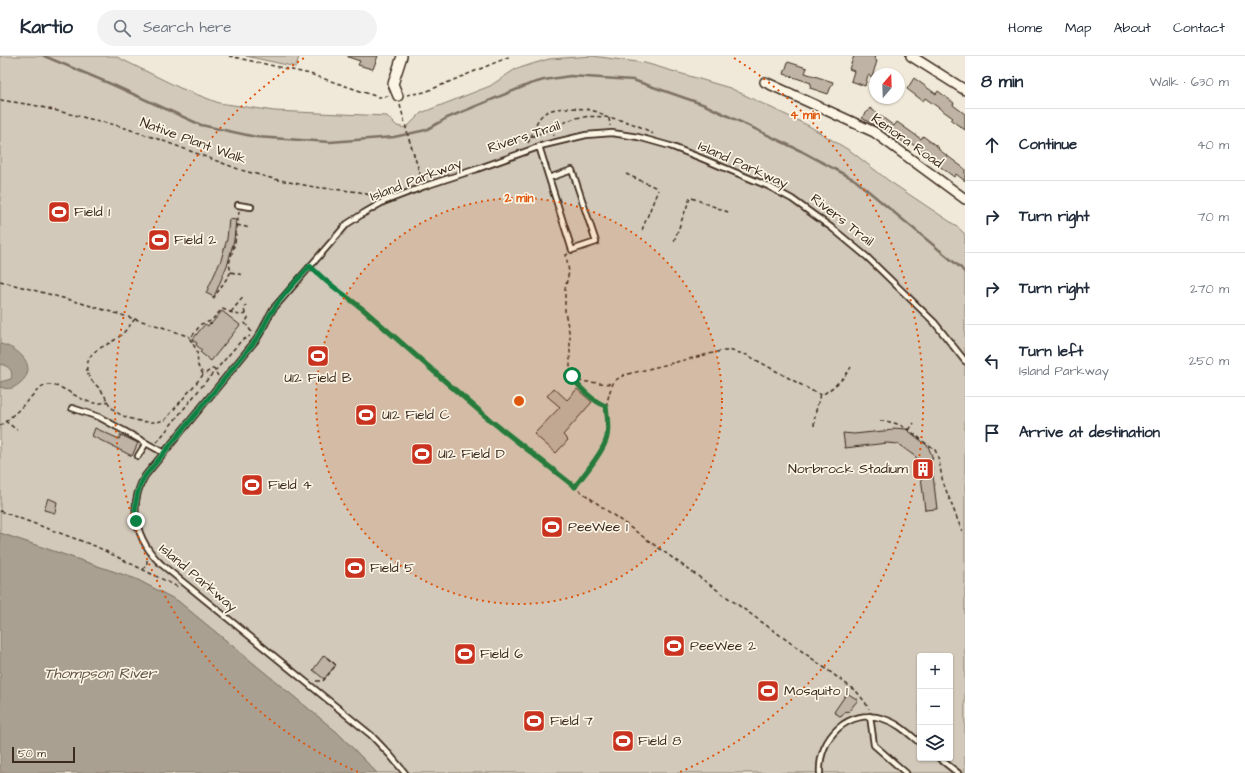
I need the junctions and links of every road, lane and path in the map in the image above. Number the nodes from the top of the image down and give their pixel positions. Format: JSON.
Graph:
{"nodes":[{"id":1,"x":229,"y":56,"type":"edge"},
{"id":2,"x":402,"y":56,"type":"edge"},
{"id":3,"x":511,"y":56,"type":"edge"},
{"id":4,"x":911,"y":56,"type":"edge"},
{"id":5,"x":765,"y":82,"type":"dead end"},
{"id":6,"x":965,"y":90,"type":"edge"},
{"id":7,"x":398,"y":96,"type":"junction"},
{"id":8,"x":0,"y":100,"type":"edge"},
{"id":9,"x":606,"y":117,"type":"junction"},
{"id":10,"x":609,"y":118,"type":"junction"},
{"id":11,"x":552,"y":128,"type":"junction"},
{"id":12,"x":605,"y":128,"type":"dead end"},
{"id":13,"x":644,"y":133,"type":"dead end"},
{"id":14,"x":531,"y":137,"type":"junction"},
{"id":15,"x":549,"y":139,"type":"dead end"},
{"id":16,"x":532,"y":144,"type":"dead end"},
{"id":17,"x":539,"y":146,"type":"junction"},
{"id":18,"x":626,"y":174,"type":"dead end"},
{"id":19,"x":549,"y":178,"type":"junction"},
{"id":20,"x":422,"y":182,"type":"dead end"},
{"id":21,"x":378,"y":199,"type":"dead end"},
{"id":22,"x":965,"y":199,"type":"edge"},
{"id":23,"x":239,"y":205,"type":"joint"},
{"id":24,"x":251,"y":207,"type":"dead end"},
{"id":25,"x":728,"y":212,"type":"dead end"},
{"id":26,"x":237,"y":225,"type":"junction"},
{"id":27,"x":250,"y":228,"type":"dead end"},
{"id":28,"x":642,"y":230,"type":"dead end"},
{"id":29,"x":674,"y":241,"type":"dead end"},
{"id":30,"x":572,"y":250,"type":"junction"},
{"id":31,"x":310,"y":266,"type":"junction"},
{"id":32,"x":231,"y":272,"type":"junction"},
{"id":33,"x":243,"y":275,"type":"dead end"},
{"id":34,"x":0,"y":281,"type":"edge"},
{"id":35,"x":244,"y":296,"type":"dead end"},
{"id":36,"x":214,"y":299,"type":"dead end"},
{"id":37,"x":246,"y":305,"type":"dead end"},
{"id":38,"x":231,"y":312,"type":"junction"},
{"id":39,"x":245,"y":314,"type":"junction"},
{"id":40,"x":135,"y":319,"type":"junction"},
{"id":41,"x":253,"y":334,"type":"dead end"},
{"id":42,"x":190,"y":337,"type":"junction"},
{"id":43,"x":965,"y":361,"type":"edge"},
{"id":44,"x":851,"y":367,"type":"dead end"},
{"id":45,"x":203,"y":375,"type":"junction"},
{"id":46,"x":576,"y":381,"type":"junction"},
{"id":47,"x":222,"y":383,"type":"junction"},
{"id":48,"x":613,"y":384,"type":"junction"},
{"id":49,"x":820,"y":394,"type":"junction"},
{"id":50,"x":108,"y":401,"type":"junction"},
{"id":51,"x":606,"y":406,"type":"junction"},
{"id":52,"x":72,"y":408,"type":"dead end"},
{"id":53,"x":5,"y":421,"type":"junction"},
{"id":54,"x":880,"y":421,"type":"dead end"},
{"id":55,"x":914,"y":423,"type":"dead end"},
{"id":56,"x":0,"y":426,"type":"edge"},
{"id":57,"x":814,"y":426,"type":"dead end"},
{"id":58,"x":17,"y":430,"type":"dead end"},
{"id":59,"x":909,"y":430,"type":"junction"},
{"id":60,"x":146,"y":443,"type":"junction"},
{"id":61,"x":164,"y":453,"type":"junction"},
{"id":62,"x":138,"y":456,"type":"dead end"},
{"id":63,"x":575,"y":487,"type":"junction"},
{"id":64,"x":0,"y":511,"type":"edge"},
{"id":65,"x":962,"y":531,"type":"dead end"},
{"id":66,"x":142,"y":570,"type":"dead end"},
{"id":67,"x":325,"y":656,"type":"dead end"},
{"id":68,"x":310,"y":684,"type":"junction"},
{"id":69,"x":870,"y":716,"type":"junction"},
{"id":70,"x":917,"y":741,"type":"edge"},
{"id":71,"x":944,"y":761,"type":"edge"},
{"id":72,"x":404,"y":773,"type":"edge"},
{"id":73,"x":820,"y":773,"type":"edge"},
{"id":74,"x":906,"y":773,"type":"edge"},
{"id":75,"x":958,"y":773,"type":"edge"}],
"edges":[{"from":1,"to":7,"type":"path"},
{"from":2,"to":7,"type":"street"},
{"from":3,"to":7,"type":"path"},
{"from":4,"to":6,"type":"street"},
{"from":5,"to":22,"type":"street","name":"Kenora Road"},
{"from":7,"to":20,"type":"path"},
{"from":8,"to":21,"type":"path","name":"Native Plant Walk"},
{"from":9,"to":10,"type":"path","name":"Rivers Trail"},
{"from":9,"to":11,"type":"path","name":"Rivers Trail"},
{"from":9,"to":14,"type":"path","name":"Rivers Trail"},
{"from":10,"to":12,"type":"path"},
{"from":10,"to":13,"type":"path","name":"Rivers Trail"},
{"from":11,"to":14,"type":"path","name":"Rivers Trail"},
{"from":11,"to":15,"type":"path","name":"Rivers Trail"},
{"from":14,"to":16,"type":"path","name":"Rivers Trail"},
{"from":17,"to":19,"type":"lane"},
{"from":17,"to":31,"type":"lane","name":"Island Parkway"},
{"from":17,"to":43,"type":"lane","name":"Island Parkway"},
{"from":18,"to":28,"type":"path"},
{"from":19,"to":30,"type":"lane"},
{"from":19,"to":30,"type":"lane"},
{"from":23,"to":24,"type":"lane"},
{"from":23,"to":26,"type":"path"},
{"from":25,"to":29,"type":"path"},
{"from":26,"to":27,"type":"path"},
{"from":26,"to":32,"type":"path"},
{"from":30,"to":46,"type":"path"},
{"from":31,"to":47,"type":"lane","name":"Island Parkway"},
{"from":31,"to":63,"type":"path"},
{"from":32,"to":33,"type":"path"},
{"from":32,"to":36,"type":"path"},
{"from":34,"to":40,"type":"path"},
{"from":35,"to":38,"type":"path"},
{"from":37,"to":39,"type":"path"},
{"from":38,"to":39,"type":"path"},
{"from":38,"to":42,"type":"path"},
{"from":39,"to":41,"type":"path"},
{"from":40,"to":42,"type":"path"},
{"from":40,"to":50,"type":"path"},
{"from":42,"to":45,"type":"path"},
{"from":44,"to":49,"type":"path"},
{"from":45,"to":47,"type":"path"},
{"from":45,"to":50,"type":"path"},
{"from":46,"to":48,"type":"path"},
{"from":46,"to":51,"type":"path"},
{"from":47,"to":61,"type":"lane","name":"Island Parkway"},
{"from":48,"to":49,"type":"path"},
{"from":48,"to":51,"type":"path"},
{"from":49,"to":57,"type":"path"},
{"from":50,"to":53,"type":"path"},
{"from":51,"to":63,"type":"path"},
{"from":52,"to":60,"type":"lane"},
{"from":53,"to":56,"type":"path"},
{"from":53,"to":58,"type":"path"},
{"from":54,"to":59,"type":"path"},
{"from":55,"to":59,"type":"path"},
{"from":59,"to":65,"type":"path"},
{"from":60,"to":61,"type":"lane"},
{"from":60,"to":62,"type":"lane"},
{"from":61,"to":68,"type":"lane","name":"Island Parkway"},
{"from":63,"to":69,"type":"path"},
{"from":64,"to":66,"type":"path"},
{"from":67,"to":68,"type":"path"},
{"from":68,"to":72,"type":"lane","name":"Island Parkway"},
{"from":69,"to":70,"type":"lane"},
{"from":69,"to":73,"type":"lane"},
{"from":69,"to":74,"type":"lane"},
{"from":71,"to":75,"type":"lane"}]}
